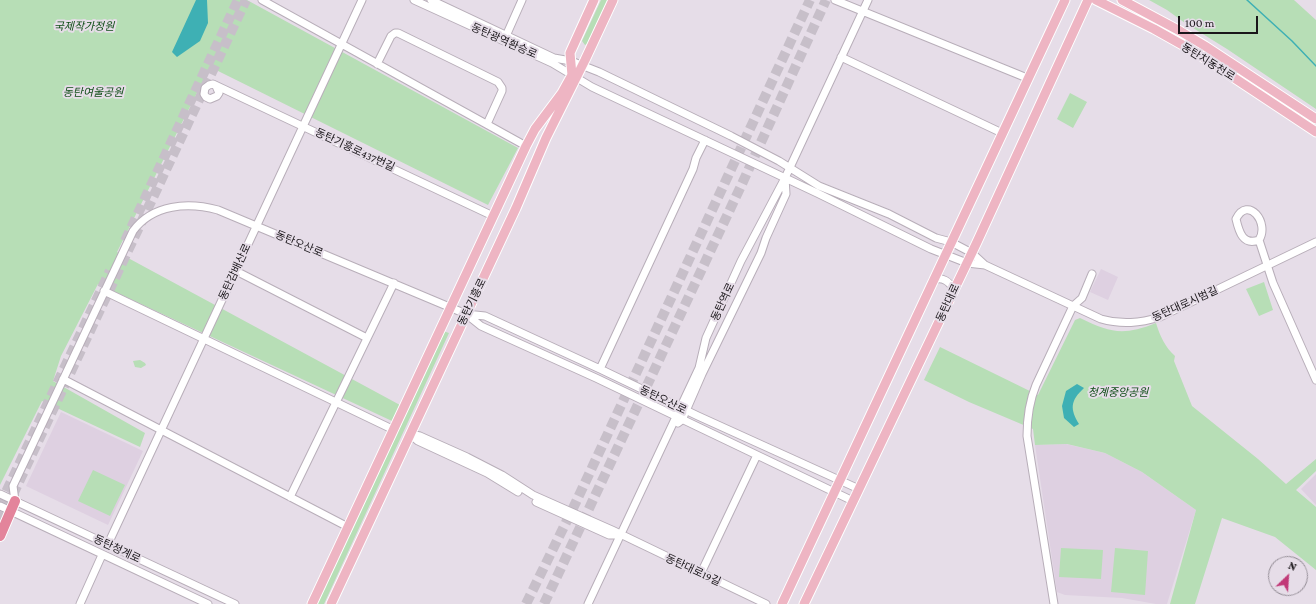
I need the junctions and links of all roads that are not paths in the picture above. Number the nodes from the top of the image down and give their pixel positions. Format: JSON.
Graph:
{"nodes":[{"id":1,"x":258,"y":0,"type":"edge"},
{"id":2,"x":262,"y":0,"type":"edge"},
{"id":3,"x":362,"y":0,"type":"edge"},
{"id":4,"x":414,"y":0,"type":"edge"},
{"id":5,"x":431,"y":0,"type":"edge"},
{"id":6,"x":522,"y":0,"type":"edge"},
{"id":7,"x":594,"y":0,"type":"edge"},
{"id":8,"x":613,"y":0,"type":"edge"},
{"id":9,"x":835,"y":0,"type":"edge"},
{"id":10,"x":868,"y":0,"type":"edge"},
{"id":11,"x":1064,"y":0,"type":"edge"},
{"id":12,"x":1088,"y":0,"type":"edge"},
{"id":13,"x":1096,"y":0,"type":"edge"},
{"id":14,"x":1122,"y":0,"type":"edge"},
{"id":15,"x":862,"y":11,"type":"junction"},
{"id":16,"x":506,"y":36,"type":"junction"},
{"id":17,"x":577,"y":37,"type":"junction"},
{"id":18,"x":342,"y":44,"type":"junction"},
{"id":19,"x":592,"y":46,"type":"junction"},
{"id":20,"x":842,"y":57,"type":"junction"},
{"id":21,"x":571,"y":61,"type":"junction"},
{"id":22,"x":378,"y":64,"type":"junction"},
{"id":23,"x":583,"y":66,"type":"junction"},
{"id":24,"x":574,"y":77,"type":"junction"},
{"id":25,"x":1027,"y":78,"type":"junction"},
{"id":26,"x":217,"y":90,"type":"dead end"},
{"id":27,"x":1316,"y":119,"type":"edge"},
{"id":28,"x":487,"y":124,"type":"junction"},
{"id":29,"x":303,"y":126,"type":"junction"},
{"id":30,"x":1316,"y":132,"type":"edge"},
{"id":31,"x":1002,"y":133,"type":"junction"},
{"id":32,"x":705,"y":140,"type":"junction"},
{"id":33,"x":526,"y":146,"type":"junction"},
{"id":34,"x":790,"y":168,"type":"junction"},
{"id":35,"x":785,"y":178,"type":"junction"},
{"id":36,"x":818,"y":189,"type":"junction"},
{"id":37,"x":493,"y":216,"type":"junction"},
{"id":38,"x":765,"y":217,"type":"junction"},
{"id":39,"x":774,"y":221,"type":"junction"},
{"id":40,"x":257,"y":226,"type":"junction"},
{"id":41,"x":1259,"y":240,"type":"junction"},
{"id":42,"x":951,"y":242,"type":"junction"},
{"id":43,"x":1316,"y":242,"type":"edge"},
{"id":44,"x":972,"y":253,"type":"junction"},
{"id":45,"x":945,"y":255,"type":"junction"},
{"id":46,"x":967,"y":263,"type":"junction"},
{"id":47,"x":1268,"y":265,"type":"junction"},
{"id":48,"x":985,"y":266,"type":"junction"},
{"id":49,"x":236,"y":271,"type":"junction"},
{"id":50,"x":1092,"y":274,"type":"dead end"},
{"id":51,"x":933,"y":280,"type":"junction"},
{"id":52,"x":394,"y":283,"type":"junction"},
{"id":53,"x":954,"y":289,"type":"junction"},
{"id":54,"x":104,"y":291,"type":"junction"},
{"id":55,"x":1072,"y":306,"type":"junction"},
{"id":56,"x":450,"y":307,"type":"junction"},
{"id":57,"x":466,"y":314,"type":"junction"},
{"id":58,"x":367,"y":338,"type":"junction"},
{"id":59,"x":204,"y":339,"type":"junction"},
{"id":60,"x":600,"y":369,"type":"junction"},
{"id":61,"x":63,"y":379,"type":"junction"},
{"id":62,"x":1316,"y":380,"type":"edge"},
{"id":63,"x":336,"y":401,"type":"junction"},
{"id":64,"x":683,"y":409,"type":"junction"},
{"id":65,"x":679,"y":419,"type":"junction"},
{"id":66,"x":162,"y":430,"type":"junction"},
{"id":67,"x":394,"y":430,"type":"junction"},
{"id":68,"x":410,"y":434,"type":"junction"},
{"id":69,"x":757,"y":455,"type":"junction"},
{"id":70,"x":814,"y":468,"type":"junction"},
{"id":71,"x":807,"y":480,"type":"junction"},
{"id":72,"x":840,"y":480,"type":"junction"},
{"id":73,"x":13,"y":486,"type":"junction"},
{"id":74,"x":859,"y":489,"type":"junction"},
{"id":75,"x":834,"y":492,"type":"junction"},
{"id":76,"x":0,"y":494,"type":"edge"},
{"id":77,"x":290,"y":497,"type":"junction"},
{"id":78,"x":15,"y":501,"type":"junction"},
{"id":79,"x":853,"y":501,"type":"junction"},
{"id":80,"x":0,"y":506,"type":"edge"},
{"id":81,"x":10,"y":511,"type":"junction"},
{"id":82,"x":348,"y":527,"type":"junction"},
{"id":83,"x":621,"y":535,"type":"junction"},
{"id":84,"x":0,"y":536,"type":"edge"},
{"id":85,"x":108,"y":544,"type":"junction"},
{"id":86,"x":102,"y":555,"type":"junction"},
{"id":87,"x":701,"y":573,"type":"junction"},
{"id":88,"x":80,"y":604,"type":"edge"},
{"id":89,"x":208,"y":604,"type":"edge"},
{"id":90,"x":235,"y":604,"type":"edge"},
{"id":91,"x":312,"y":604,"type":"edge"},
{"id":92,"x":331,"y":604,"type":"edge"},
{"id":93,"x":588,"y":604,"type":"edge"},
{"id":94,"x":766,"y":604,"type":"edge"},
{"id":95,"x":782,"y":604,"type":"edge"},
{"id":96,"x":804,"y":604,"type":"edge"},
{"id":97,"x":1054,"y":604,"type":"edge"}],
"edges":[{"from":1,"to":2,"type":"street"},
{"from":2,"to":18,"type":"street"},
{"from":3,"to":18,"type":"street","name":"동탄감배산로"},
{"from":4,"to":24,"type":"street","name":"동탄광역환승로"},
{"from":5,"to":16,"type":"street","name":"동탄광역환승로"},
{"from":6,"to":16,"type":"street"},
{"from":7,"to":17,"type":"main road"},
{"from":8,"to":19,"type":"main road","name":"동탄기흥로"},
{"from":9,"to":15,"type":"street"},
{"from":10,"to":15,"type":"street","name":"동탄역로"},
{"from":11,"to":25,"type":"main road","name":"동탄대로"},
{"from":12,"to":44,"type":"main road","name":"동탄대로"},
{"from":13,"to":30,"type":"main road","name":"동탄치동천로"},
{"from":14,"to":27,"type":"main road","name":"동탄치동천로"},
{"from":15,"to":20,"type":"street","name":"동탄역로"},
{"from":15,"to":25,"type":"street"},
{"from":16,"to":21,"type":"street","name":"동탄광역환승로"},
{"from":17,"to":19,"type":"main road"},
{"from":17,"to":21,"type":"main road"},
{"from":18,"to":22,"type":"street"},
{"from":18,"to":29,"type":"street","name":"동탄감배산로"},
{"from":19,"to":23,"type":"main road","name":"동탄기흥로"},
{"from":20,"to":31,"type":"street"},
{"from":20,"to":34,"type":"street","name":"동탄역로"},
{"from":21,"to":23,"type":"street","name":"동탄광역환승로"},
{"from":21,"to":24,"type":"main road"},
{"from":22,"to":28,"type":"street"},
{"from":22,"to":28,"type":"street"},
{"from":23,"to":24,"type":"main road","name":"동탄기흥로"},
{"from":23,"to":34,"type":"street","name":"동탄광역환승로"},
{"from":24,"to":32,"type":"street","name":"동탄광역환승로"},
{"from":24,"to":33,"type":"main road","name":"동탄기흥로"},
{"from":24,"to":57,"type":"main road","name":"동탄기흥로"},
{"from":25,"to":31,"type":"main road","name":"동탄대로"},
{"from":26,"to":29,"type":"street","name":"동탄기흥로437번길"},
{"from":28,"to":33,"type":"street"},
{"from":29,"to":37,"type":"street","name":"동탄기흥로437번길"},
{"from":29,"to":40,"type":"street","name":"동탄감배산로"},
{"from":31,"to":42,"type":"main road","name":"동탄대로"},
{"from":32,"to":35,"type":"street"},
{"from":32,"to":60,"type":"street"},
{"from":33,"to":37,"type":"main road","name":"동탄기흥로"},
{"from":34,"to":35,"type":"street","name":"동탄역로"},
{"from":34,"to":36,"type":"street"},
{"from":35,"to":36,"type":"street"},
{"from":35,"to":38,"type":"street","name":"동탄역로"},
{"from":35,"to":39,"type":"street","name":"동탄역로"},
{"from":36,"to":42,"type":"street"},
{"from":36,"to":45,"type":"street","name":"동탄대로시범길"},
{"from":37,"to":56,"type":"main road","name":"동탄기흥로"},
{"from":38,"to":39,"type":"street"},
{"from":38,"to":64,"type":"street","name":"동탄역로"},
{"from":39,"to":64,"type":"street","name":"동탄역로"},
{"from":40,"to":49,"type":"street","name":"동탄감배산로"},
{"from":40,"to":52,"type":"street","name":"동탄오산로"},
{"from":40,"to":54,"type":"street","name":"동탄오산로"},
{"from":41,"to":41,"type":"street"},
{"from":41,"to":47,"type":"street"},
{"from":42,"to":44,"type":"street"},
{"from":42,"to":45,"type":"main road","name":"동탄대로"},
{"from":43,"to":47,"type":"street","name":"동탄대로시범길"},
{"from":44,"to":46,"type":"main road","name":"동탄대로"},
{"from":44,"to":48,"type":"street","name":"동탄대로시범길"},
{"from":45,"to":46,"type":"street","name":"동탄대로시범길"},
{"from":45,"to":51,"type":"main road","name":"동탄대로"},
{"from":46,"to":48,"type":"street","name":"동탄대로시범길"},
{"from":46,"to":53,"type":"main road","name":"동탄대로"},
{"from":47,"to":55,"type":"street","name":"동탄대로시범길"},
{"from":47,"to":62,"type":"street"},
{"from":48,"to":55,"type":"street","name":"동탄대로시범길"},
{"from":49,"to":58,"type":"street"},
{"from":49,"to":59,"type":"street","name":"동탄감배산로"},
{"from":50,"to":55,"type":"street"},
{"from":51,"to":53,"type":"street"},
{"from":51,"to":72,"type":"main road","name":"동탄대로"},
{"from":52,"to":56,"type":"street","name":"동탄오산로"},
{"from":52,"to":58,"type":"street"},
{"from":53,"to":74,"type":"main road","name":"동탄대로"},
{"from":54,"to":59,"type":"street"},
{"from":54,"to":61,"type":"street"},
{"from":55,"to":97,"type":"street"},
{"from":56,"to":57,"type":"street","name":"동탄오산로"},
{"from":56,"to":67,"type":"main road","name":"동탄기흥로"},
{"from":57,"to":60,"type":"street","name":"동탄오산로"},
{"from":57,"to":65,"type":"street","name":"동탄오산로"},
{"from":57,"to":68,"type":"main road","name":"동탄기흥로"},
{"from":58,"to":63,"type":"street"},
{"from":59,"to":63,"type":"street"},
{"from":59,"to":66,"type":"street","name":"동탄감배산로"},
{"from":60,"to":64,"type":"street","name":"동탄오산로"},
{"from":61,"to":66,"type":"street"},
{"from":61,"to":73,"type":"street"},
{"from":63,"to":67,"type":"street"},
{"from":63,"to":77,"type":"street"},
{"from":64,"to":65,"type":"street","name":"동탄역로"},
{"from":64,"to":70,"type":"street","name":"동탄오산로"},
{"from":65,"to":69,"type":"street","name":"동탄오산로"},
{"from":65,"to":83,"type":"street","name":"동탄역로"},
{"from":66,"to":77,"type":"street"},
{"from":66,"to":85,"type":"street","name":"동탄감배산로"},
{"from":67,"to":82,"type":"main road","name":"동탄기흥로"},
{"from":68,"to":83,"type":"street","name":"동탄대로19길"},
{"from":68,"to":92,"type":"main road","name":"동탄기흥로"},
{"from":69,"to":71,"type":"street","name":"동탄오산로"},
{"from":69,"to":87,"type":"street"},
{"from":70,"to":71,"type":"street"},
{"from":70,"to":72,"type":"street","name":"동탄오산로"},
{"from":71,"to":75,"type":"street","name":"동탄오산로"},
{"from":72,"to":74,"type":"street","name":"동탄오산로"},
{"from":72,"to":75,"type":"main road","name":"동탄대로"},
{"from":73,"to":76,"type":"street"},
{"from":73,"to":78,"type":"street"},
{"from":74,"to":79,"type":"main road","name":"동탄대로"},
{"from":75,"to":79,"type":"street","name":"동탄오산로"},
{"from":75,"to":95,"type":"main road","name":"동탄대로"},
{"from":76,"to":78,"type":"street","name":"동탄청계로"},
{"from":77,"to":82,"type":"street"},
{"from":78,"to":81,"type":"highway"},
{"from":78,"to":85,"type":"street","name":"동탄청계로"},
{"from":79,"to":96,"type":"main road","name":"동탄대로"},
{"from":80,"to":81,"type":"street"},
{"from":81,"to":84,"type":"highway"},
{"from":81,"to":86,"type":"street"},
{"from":82,"to":91,"type":"main road","name":"동탄기흥로"},
{"from":83,"to":87,"type":"street","name":"동탄대로19길"},
{"from":83,"to":93,"type":"street","name":"동탄역로"},
{"from":85,"to":90,"type":"street","name":"동탄청계로"},
{"from":86,"to":88,"type":"street"},
{"from":86,"to":89,"type":"street"},
{"from":87,"to":94,"type":"street","name":"동탄대로19길"}]}
